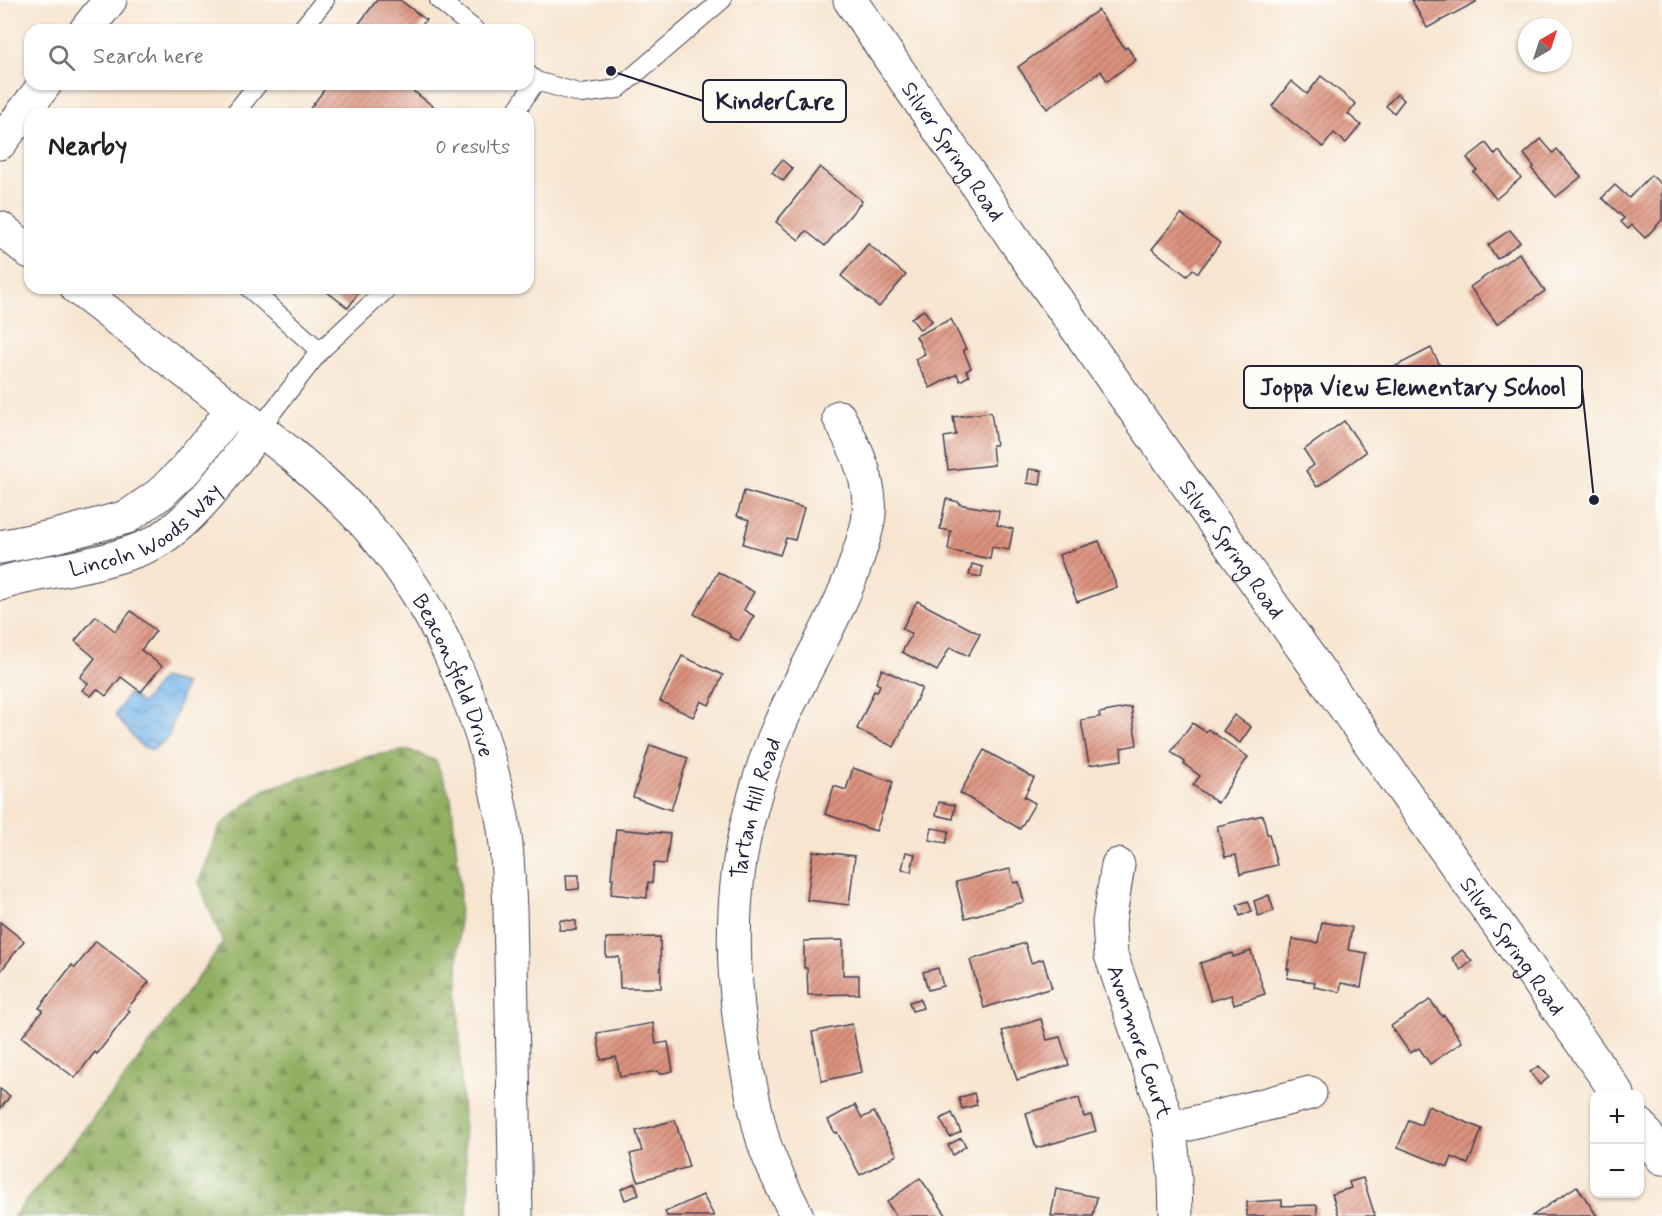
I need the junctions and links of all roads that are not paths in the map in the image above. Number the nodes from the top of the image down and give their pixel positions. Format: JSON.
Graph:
{"nodes":[{"id":1,"x":110,"y":0,"type":"edge"},
{"id":2,"x":325,"y":0,"type":"edge"},
{"id":3,"x":440,"y":0,"type":"edge"},
{"id":4,"x":722,"y":0,"type":"edge"},
{"id":5,"x":850,"y":0,"type":"edge"},
{"id":6,"x":91,"y":24,"type":"edge"},
{"id":7,"x":306,"y":24,"type":"edge"},
{"id":8,"x":468,"y":24,"type":"edge"},
{"id":9,"x":534,"y":78,"type":"edge"},
{"id":10,"x":40,"y":90,"type":"edge"},
{"id":11,"x":253,"y":90,"type":"edge"},
{"id":12,"x":526,"y":90,"type":"edge"},
{"id":13,"x":27,"y":108,"type":"edge"},
{"id":14,"x":239,"y":108,"type":"edge"},
{"id":15,"x":517,"y":108,"type":"edge"},
{"id":16,"x":24,"y":112,"type":"edge"},
{"id":17,"x":0,"y":143,"type":"edge"},
{"id":18,"x":0,"y":228,"type":"edge"},
{"id":19,"x":24,"y":247,"type":"edge"},
{"id":20,"x":85,"y":294,"type":"edge"},
{"id":21,"x":256,"y":294,"type":"edge"},
{"id":22,"x":382,"y":294,"type":"edge"},
{"id":23,"x":320,"y":351,"type":"junction"},
{"id":24,"x":233,"y":409,"type":"junction"},
{"id":25,"x":839,"y":417,"type":"dead end"},
{"id":26,"x":259,"y":429,"type":"junction"},
{"id":27,"x":0,"y":547,"type":"edge"},
{"id":28,"x":0,"y":584,"type":"edge"},
{"id":29,"x":1118,"y":865,"type":"dead end"},
{"id":30,"x":1614,"y":1090,"type":"edge"},
{"id":31,"x":1311,"y":1092,"type":"dead end"},
{"id":32,"x":1170,"y":1129,"type":"junction"},
{"id":33,"x":1644,"y":1131,"type":"edge"},
{"id":34,"x":1662,"y":1158,"type":"edge"},
{"id":35,"x":516,"y":1216,"type":"edge"},
{"id":36,"x":797,"y":1216,"type":"edge"},
{"id":37,"x":1176,"y":1216,"type":"edge"}],
"edges":[{"from":1,"to":6,"type":"street"},
{"from":2,"to":7,"type":"lane"},
{"from":3,"to":8,"type":"lane"},
{"from":4,"to":9,"type":"lane"},
{"from":5,"to":30,"type":"street","name":"Silver Spring Road"},
{"from":10,"to":13,"type":"street"},
{"from":11,"to":14,"type":"lane"},
{"from":12,"to":15,"type":"lane"},
{"from":16,"to":17,"type":"street"},
{"from":18,"to":19,"type":"street"},
{"from":20,"to":24,"type":"street","name":"Beaconsfield Drive"},
{"from":21,"to":23,"type":"lane"},
{"from":22,"to":23,"type":"lane"},
{"from":23,"to":26,"type":"lane"},
{"from":24,"to":26,"type":"street","name":"Beaconsfield Drive"},
{"from":24,"to":27,"type":"street","name":"Lincoln Woods Way"},
{"from":25,"to":36,"type":"street","name":"Tartan Hill Road"},
{"from":26,"to":28,"type":"street","name":"Lincoln Woods Way"},
{"from":26,"to":35,"type":"street","name":"Beaconsfield Drive"},
{"from":29,"to":32,"type":"street","name":"Avonmore Court"},
{"from":31,"to":32,"type":"street"},
{"from":32,"to":37,"type":"street","name":"Avonmore Court"},
{"from":33,"to":34,"type":"street"}]}
